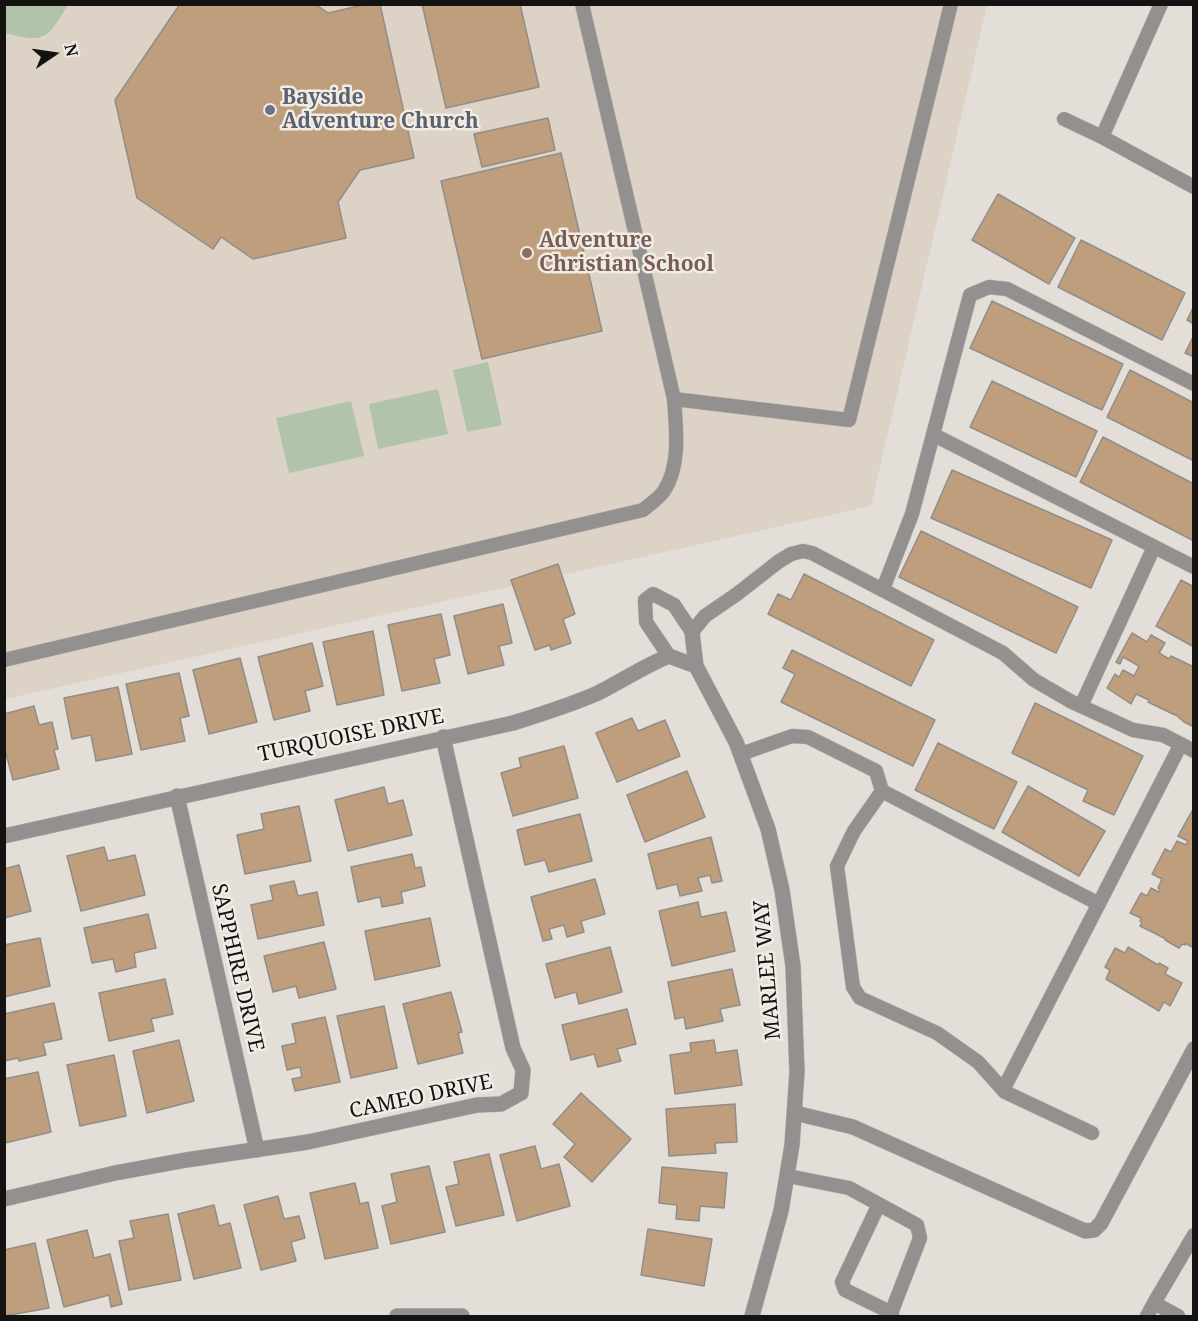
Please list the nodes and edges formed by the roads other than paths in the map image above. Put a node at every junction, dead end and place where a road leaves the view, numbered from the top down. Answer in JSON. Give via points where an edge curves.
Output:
{"nodes":[{"id":1,"x":582,"y":4,"type":"edge"},
{"id":2,"x":951,"y":4,"type":"edge"},
{"id":3,"x":1161,"y":4,"type":"edge"},
{"id":4,"x":1064,"y":119,"type":"dead end"},
{"id":5,"x":1102,"y":137,"type":"junction"},
{"id":6,"x":1194,"y":187,"type":"edge"},
{"id":7,"x":1194,"y":384,"type":"edge"},
{"id":8,"x":674,"y":399,"type":"junction"},
{"id":9,"x":934,"y":435,"type":"junction"},
{"id":10,"x":1154,"y":547,"type":"junction"},
{"id":11,"x":1194,"y":567,"type":"edge"},
{"id":12,"x":883,"y":589,"type":"junction"},
{"id":13,"x":692,"y":632,"type":"junction"},
{"id":14,"x":669,"y":656,"type":"junction"},
{"id":15,"x":4,"y":660,"type":"edge"},
{"id":16,"x":696,"y":666,"type":"junction"},
{"id":17,"x":1081,"y":706,"type":"junction"},
{"id":18,"x":443,"y":737,"type":"junction"},
{"id":19,"x":1187,"y":748,"type":"edge"},
{"id":20,"x":741,"y":754,"type":"junction"},
{"id":21,"x":882,"y":791,"type":"junction"},
{"id":22,"x":177,"y":796,"type":"junction"},
{"id":23,"x":4,"y":836,"type":"edge"},
{"id":24,"x":1099,"y":904,"type":"junction"},
{"id":25,"x":1194,"y":1048,"type":"edge"},
{"id":26,"x":1189,"y":1068,"type":"edge"},
{"id":27,"x":1003,"y":1090,"type":"junction"},
{"id":28,"x":795,"y":1113,"type":"junction"},
{"id":29,"x":1092,"y":1133,"type":"dead end"},
{"id":30,"x":256,"y":1150,"type":"junction"},
{"id":31,"x":788,"y":1176,"type":"junction"},
{"id":32,"x":4,"y":1199,"type":"edge"},
{"id":33,"x":879,"y":1204,"type":"junction"},
{"id":34,"x":1194,"y":1235,"type":"edge"},
{"id":35,"x":1154,"y":1303,"type":"junction"},
{"id":36,"x":891,"y":1315,"type":"edge"},
{"id":37,"x":397,"y":1317,"type":"edge"},
{"id":38,"x":462,"y":1317,"type":"edge"},
{"id":39,"x":752,"y":1317,"type":"edge"},
{"id":40,"x":1147,"y":1317,"type":"edge"},
{"id":41,"x":1178,"y":1317,"type":"edge"}],
"edges":[{"from":1,"to":8,"type":"lane"},
{"from":2,"to":8,"type":"lane","via":[[849,420]]},
{"from":3,"to":5,"type":"lane"},
{"from":4,"to":5,"type":"lane"},
{"from":5,"to":6,"type":"lane"},
{"from":7,"to":9,"type":"lane","via":[[1007,289],[989,287],[970,295]]},
{"from":8,"to":15,"type":"lane","via":[[677,440],[673,470],[664,492],[643,510]]},
{"from":9,"to":10,"type":"lane"},
{"from":9,"to":12,"type":"lane","via":[[912,514]]},
{"from":10,"to":11,"type":"lane"},
{"from":10,"to":17,"type":"lane"},
{"from":12,"to":13,"type":"lane","via":[[822,557],[802,551],[778,562],[705,616]]},
{"from":12,"to":17,"type":"lane","via":[[1003,654],[1034,680]]},
{"from":13,"to":14,"type":"lane","via":[[674,605],[653,594],[645,600],[646,622]]},
{"from":13,"to":16,"type":"street","name":"MARLEE WAY"},
{"from":14,"to":16,"type":"street"},
{"from":14,"to":18,"type":"street","name":"TURQUOISE DRIVE","via":[[571,704],[513,723]]},
{"from":16,"to":20,"type":"street","name":"MARLEE WAY"},
{"from":17,"to":19,"type":"lane","via":[[1133,730],[1163,735]]},
{"from":18,"to":22,"type":"street","name":"TURQUOISE DRIVE"},
{"from":18,"to":30,"type":"street","name":"CAMEO DRIVE","via":[[513,1048],[522,1070],[521,1093],[501,1104]]},
{"from":19,"to":24,"type":"lane"},
{"from":20,"to":21,"type":"lane","via":[[792,736],[808,737],[876,771]]},
{"from":20,"to":28,"type":"street","name":"MARLEE WAY","via":[[768,829],[789,928],[796,1006]]},
{"from":21,"to":24,"type":"lane"},
{"from":21,"to":27,"type":"lane","via":[[854,831],[837,866],[853,987],[860,998],[937,1033],[978,1062]]},
{"from":22,"to":23,"type":"street","name":"TURQUOISE DRIVE"},
{"from":22,"to":30,"type":"street","name":"SAPPHIRE DRIVE"},
{"from":24,"to":27,"type":"lane"},
{"from":25,"to":26,"type":"street"},
{"from":26,"to":28,"type":"street","via":[[1094,1230],[1085,1231],[852,1127]]},
{"from":27,"to":29,"type":"lane"},
{"from":28,"to":31,"type":"street","name":"MARLEE WAY"},
{"from":30,"to":32,"type":"street","name":"CAMEO DRIVE","via":[[115,1173]]},
{"from":31,"to":33,"type":"lane","via":[[849,1188]]},
{"from":31,"to":39,"type":"street","name":"MARLEE WAY"},
{"from":33,"to":36,"type":"lane","via":[[918,1225],[920,1238]]},
{"from":33,"to":36,"type":"lane","via":[[842,1282],[845,1290]]},
{"from":34,"to":35,"type":"lane"},
{"from":35,"to":40,"type":"lane"},
{"from":35,"to":41,"type":"lane"},
{"from":37,"to":38,"type":"street"}]}
